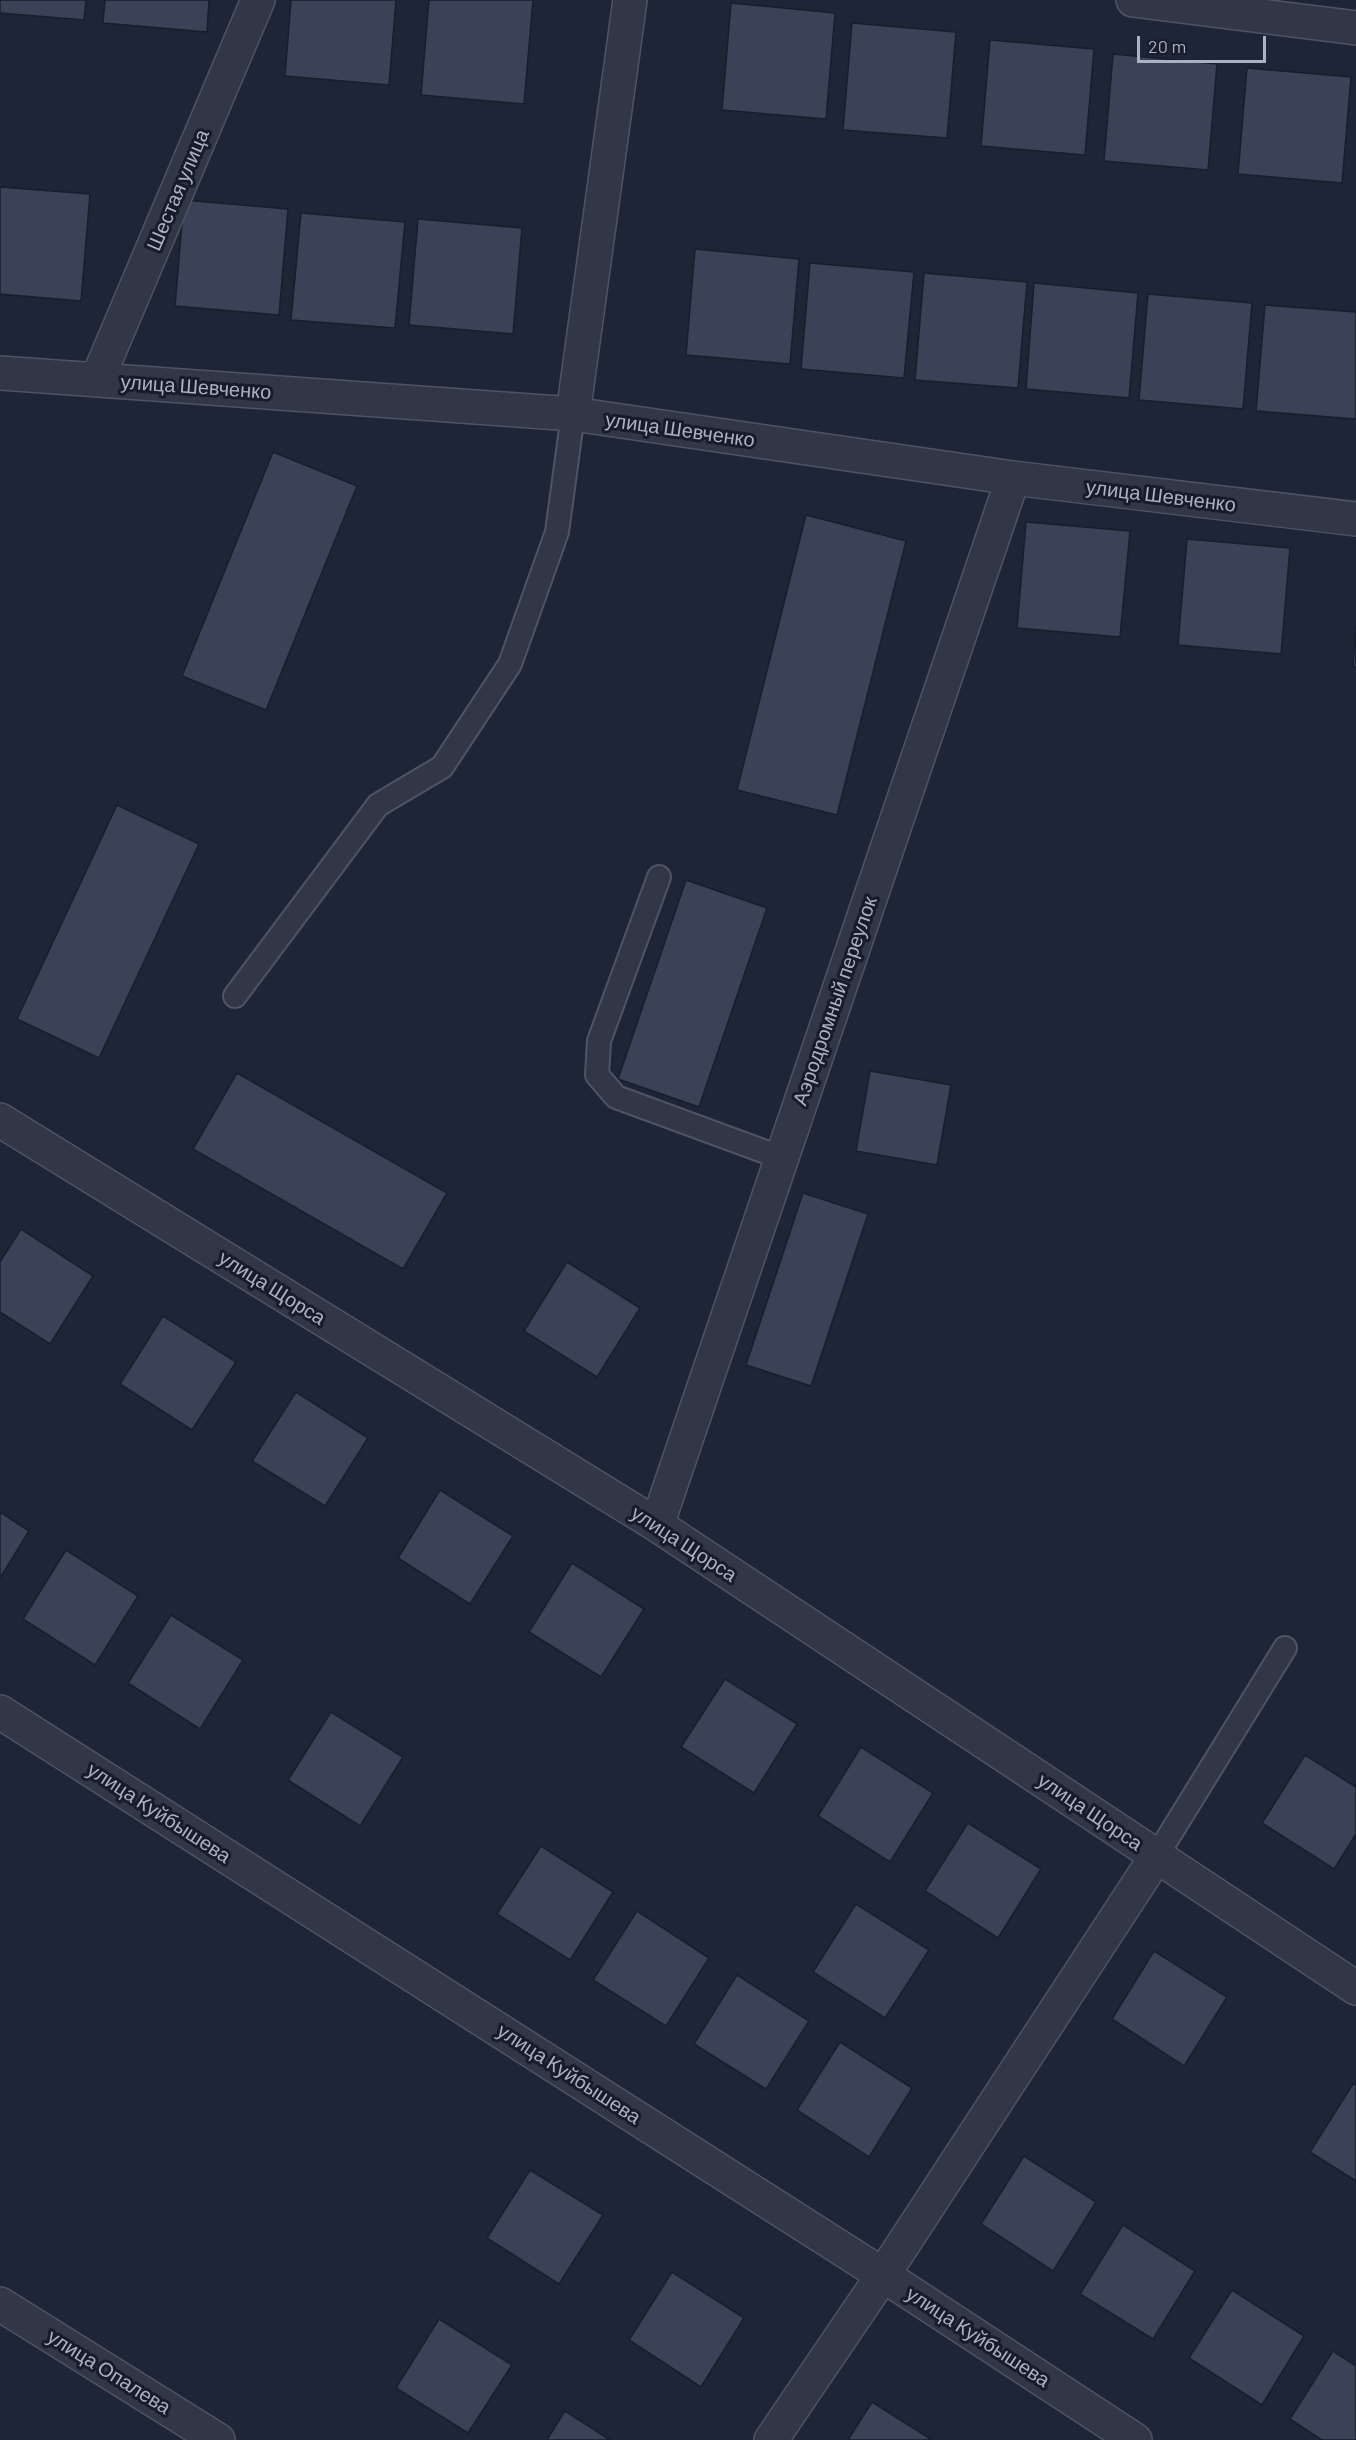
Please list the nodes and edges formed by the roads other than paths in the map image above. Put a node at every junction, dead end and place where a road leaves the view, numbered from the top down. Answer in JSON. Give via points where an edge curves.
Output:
{"nodes":[{"id":1,"x":258,"y":0,"type":"edge"},
{"id":2,"x":630,"y":0,"type":"edge"},
{"id":3,"x":1133,"y":0,"type":"edge"},
{"id":4,"x":1356,"y":28,"type":"edge"},
{"id":5,"x":0,"y":373,"type":"edge"},
{"id":6,"x":97,"y":380,"type":"junction"},
{"id":7,"x":573,"y":414,"type":"junction"},
{"id":8,"x":1013,"y":478,"type":"junction"},
{"id":9,"x":1356,"y":519,"type":"edge"},
{"id":10,"x":659,"y":877,"type":"dead end"},
{"id":11,"x":235,"y":996,"type":"dead end"},
{"id":12,"x":0,"y":1120,"type":"edge"},
{"id":13,"x":782,"y":1158,"type":"junction"},
{"id":14,"x":657,"y":1525,"type":"junction"},
{"id":15,"x":1285,"y":1648,"type":"dead end"},
{"id":16,"x":0,"y":1712,"type":"edge"},
{"id":17,"x":1156,"y":1857,"type":"junction"},
{"id":18,"x":1356,"y":1988,"type":"edge"},
{"id":19,"x":883,"y":2275,"type":"junction"},
{"id":20,"x":0,"y":2304,"type":"edge"},
{"id":21,"x":218,"y":2440,"type":"edge"},
{"id":22,"x":771,"y":2440,"type":"edge"},
{"id":23,"x":1135,"y":2440,"type":"edge"}],
"edges":[{"from":1,"to":6,"type":"street","name":"Шестая улица"},
{"from":2,"to":7,"type":"street"},
{"from":3,"to":4,"type":"street"},
{"from":5,"to":6,"type":"street","name":"улица Шевченко"},
{"from":6,"to":7,"type":"street","name":"улица Шевченко"},
{"from":7,"to":8,"type":"street","name":"улица Шевченко"},
{"from":7,"to":11,"type":"lane","via":[[557,532],[510,664],[442,767],[378,805]]},
{"from":8,"to":9,"type":"street","name":"улица Шевченко"},
{"from":8,"to":13,"type":"street","name":"Аэродромный переулок"},
{"from":10,"to":13,"type":"lane","via":[[599,1041],[597,1075],[616,1097]]},
{"from":12,"to":14,"type":"street","name":"улица Щорса"},
{"from":13,"to":14,"type":"street","name":"Аэродромный переулок"},
{"from":14,"to":17,"type":"street","name":"улица Щорса"},
{"from":15,"to":17,"type":"lane"},
{"from":16,"to":19,"type":"street","name":"улица Куйбышева"},
{"from":17,"to":18,"type":"street","name":"улица Щорса"},
{"from":17,"to":19,"type":"street"},
{"from":19,"to":22,"type":"street"},
{"from":19,"to":23,"type":"street","name":"улица Куйбышева"},
{"from":20,"to":21,"type":"street","name":"улица Опалева"}]}
